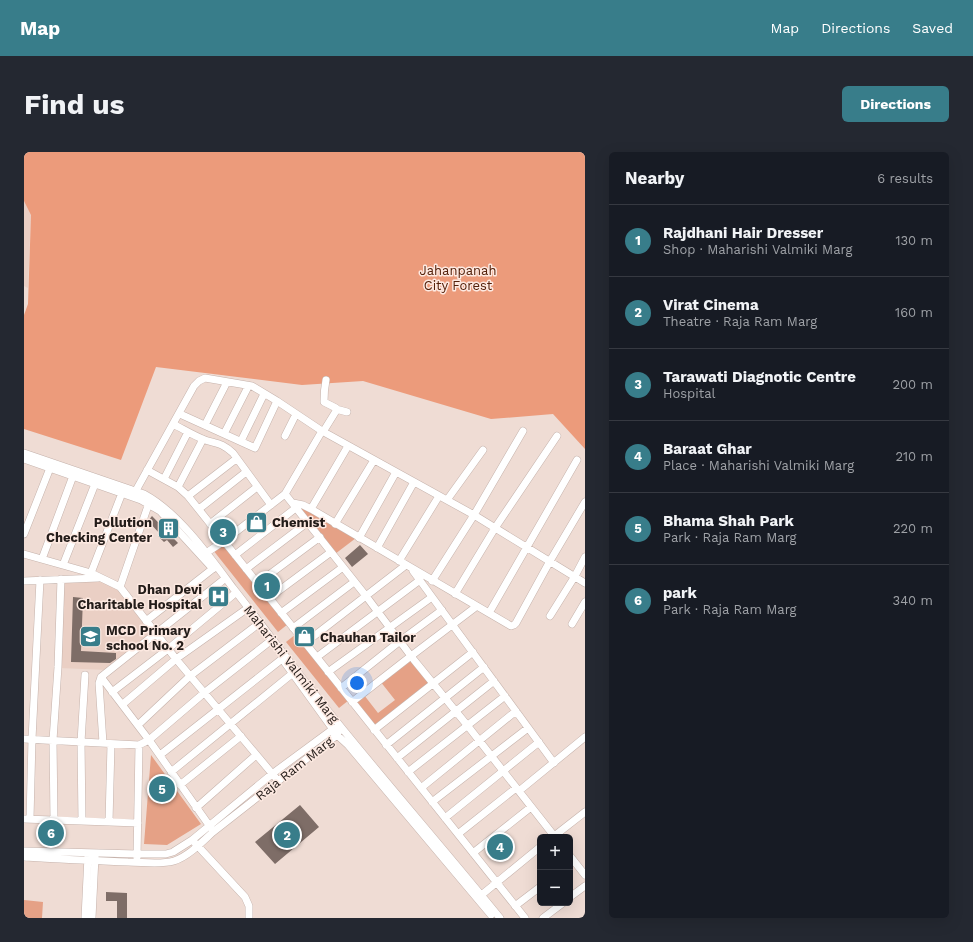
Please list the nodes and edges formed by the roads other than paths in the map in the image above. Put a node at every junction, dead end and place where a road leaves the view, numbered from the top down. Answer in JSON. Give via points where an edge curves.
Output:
{"nodes":[{"id":1,"x":326,"y":380,"type":"dead end"},
{"id":2,"x":227,"y":382,"type":"junction"},
{"id":3,"x":248,"y":386,"type":"junction"},
{"id":4,"x":264,"y":394,"type":"junction"},
{"id":5,"x":277,"y":401,"type":"junction"},
{"id":6,"x":336,"y":410,"type":"junction"},
{"id":7,"x":347,"y":412,"type":"dead end"},
{"id":8,"x":180,"y":414,"type":"junction"},
{"id":9,"x":296,"y":414,"type":"junction"},
{"id":10,"x":173,"y":424,"type":"junction"},
{"id":11,"x":204,"y":426,"type":"junction"},
{"id":12,"x":523,"y":431,"type":"dead end"},
{"id":13,"x":188,"y":432,"type":"junction"},
{"id":14,"x":322,"y":432,"type":"junction"},
{"id":15,"x":224,"y":434,"type":"junction"},
{"id":16,"x":285,"y":436,"type":"dead end"},
{"id":17,"x":557,"y":436,"type":"dead end"},
{"id":18,"x":203,"y":439,"type":"junction"},
{"id":19,"x":241,"y":441,"type":"junction"},
{"id":20,"x":348,"y":446,"type":"junction"},
{"id":21,"x":482,"y":450,"type":"dead end"},
{"id":22,"x":24,"y":453,"type":"edge"},
{"id":23,"x":24,"y":459,"type":"edge"},
{"id":24,"x":236,"y":459,"type":"junction"},
{"id":25,"x":374,"y":460,"type":"junction"},
{"id":26,"x":577,"y":460,"type":"dead end"},
{"id":27,"x":50,"y":468,"type":"junction"},
{"id":28,"x":147,"y":470,"type":"junction"},
{"id":29,"x":246,"y":472,"type":"junction"},
{"id":30,"x":396,"y":472,"type":"junction"},
{"id":31,"x":73,"y":476,"type":"junction"},
{"id":32,"x":164,"y":479,"type":"junction"},
{"id":33,"x":414,"y":482,"type":"junction"},
{"id":34,"x":95,"y":484,"type":"junction"},
{"id":35,"x":178,"y":487,"type":"junction"},
{"id":36,"x":257,"y":487,"type":"junction"},
{"id":37,"x":122,"y":493,"type":"junction"},
{"id":38,"x":134,"y":494,"type":"junction"},
{"id":39,"x":285,"y":494,"type":"junction"},
{"id":40,"x":188,"y":496,"type":"junction"},
{"id":41,"x":439,"y":496,"type":"junction"},
{"id":42,"x":447,"y":500,"type":"junction"},
{"id":43,"x":150,"y":501,"type":"junction"},
{"id":44,"x":585,"y":502,"type":"edge"},
{"id":45,"x":271,"y":504,"type":"junction"},
{"id":46,"x":295,"y":505,"type":"junction"},
{"id":47,"x":199,"y":509,"type":"junction"},
{"id":48,"x":311,"y":509,"type":"junction"},
{"id":49,"x":474,"y":515,"type":"junction"},
{"id":50,"x":308,"y":522,"type":"junction"},
{"id":51,"x":210,"y":524,"type":"junction"},
{"id":52,"x":335,"y":524,"type":"junction"},
{"id":53,"x":496,"y":528,"type":"junction"},
{"id":54,"x":24,"y":534,"type":"edge"},
{"id":55,"x":320,"y":537,"type":"junction"},
{"id":56,"x":359,"y":538,"type":"junction"},
{"id":57,"x":224,"y":541,"type":"junction"},
{"id":58,"x":526,"y":547,"type":"junction"},
{"id":59,"x":377,"y":548,"type":"junction"},
{"id":60,"x":331,"y":552,"type":"junction"},
{"id":61,"x":24,"y":554,"type":"edge"},
{"id":62,"x":204,"y":554,"type":"junction"},
{"id":63,"x":235,"y":555,"type":"junction"},
{"id":64,"x":585,"y":557,"type":"edge"},
{"id":65,"x":42,"y":559,"type":"junction"},
{"id":66,"x":399,"y":561,"type":"junction"},
{"id":67,"x":550,"y":561,"type":"junction"},
{"id":68,"x":63,"y":565,"type":"junction"},
{"id":69,"x":343,"y":567,"type":"junction"},
{"id":70,"x":408,"y":567,"type":"junction"},
{"id":71,"x":215,"y":568,"type":"junction"},
{"id":72,"x":246,"y":569,"type":"junction"},
{"id":73,"x":91,"y":574,"type":"junction"},
{"id":74,"x":575,"y":576,"type":"junction"},
{"id":75,"x":100,"y":578,"type":"junction"},
{"id":76,"x":61,"y":579,"type":"junction"},
{"id":77,"x":40,"y":580,"type":"junction"},
{"id":78,"x":420,"y":580,"type":"junction"},
{"id":79,"x":24,"y":581,"type":"edge"},
{"id":80,"x":222,"y":581,"type":"junction"},
{"id":81,"x":432,"y":581,"type":"junction"},
{"id":82,"x":354,"y":582,"type":"junction"},
{"id":83,"x":585,"y":583,"type":"edge"},
{"id":84,"x":258,"y":584,"type":"junction"},
{"id":85,"x":120,"y":587,"type":"junction"},
{"id":86,"x":455,"y":594,"type":"junction"},
{"id":87,"x":233,"y":595,"type":"junction"},
{"id":88,"x":366,"y":596,"type":"junction"},
{"id":89,"x":432,"y":596,"type":"junction"},
{"id":90,"x":270,"y":598,"type":"junction"},
{"id":91,"x":585,"y":602,"type":"edge"},
{"id":92,"x":477,"y":606,"type":"junction"},
{"id":93,"x":245,"y":610,"type":"junction"},
{"id":94,"x":442,"y":610,"type":"junction"},
{"id":95,"x":378,"y":611,"type":"junction"},
{"id":96,"x":281,"y":613,"type":"junction"},
{"id":97,"x":489,"y":613,"type":"junction"},
{"id":98,"x":550,"y":616,"type":"dead end"},
{"id":99,"x":146,"y":622,"type":"junction"},
{"id":100,"x":452,"y":624,"type":"junction"},
{"id":101,"x":572,"y":624,"type":"dead end"},
{"id":102,"x":257,"y":625,"type":"junction"},
{"id":103,"x":390,"y":627,"type":"junction"},
{"id":104,"x":293,"y":628,"type":"junction"},
{"id":105,"x":156,"y":633,"type":"junction"},
{"id":106,"x":400,"y":641,"type":"junction"},
{"id":107,"x":269,"y":642,"type":"junction"},
{"id":108,"x":305,"y":643,"type":"junction"},
{"id":109,"x":168,"y":649,"type":"junction"},
{"id":110,"x":473,"y":652,"type":"junction"},
{"id":111,"x":410,"y":656,"type":"junction"},
{"id":112,"x":317,"y":657,"type":"junction"},
{"id":113,"x":176,"y":659,"type":"junction"},
{"id":114,"x":282,"y":659,"type":"junction"},
{"id":115,"x":484,"y":667,"type":"junction"},
{"id":116,"x":328,"y":672,"type":"junction"},
{"id":117,"x":293,"y":674,"type":"junction"},
{"id":118,"x":85,"y":675,"type":"dead end"},
{"id":119,"x":190,"y":676,"type":"junction"},
{"id":120,"x":101,"y":677,"type":"junction"},
{"id":121,"x":494,"y":681,"type":"junction"},
{"id":122,"x":433,"y":683,"type":"junction"},
{"id":123,"x":341,"y":688,"type":"junction"},
{"id":124,"x":112,"y":692,"type":"junction"},
{"id":125,"x":204,"y":693,"type":"junction"},
{"id":126,"x":505,"y":696,"type":"junction"},
{"id":127,"x":445,"y":698,"type":"junction"},
{"id":128,"x":352,"y":702,"type":"junction"},
{"id":129,"x":123,"y":704,"type":"junction"},
{"id":130,"x":217,"y":709,"type":"junction"},
{"id":131,"x":456,"y":711,"type":"junction"},
{"id":132,"x":516,"y":712,"type":"junction"},
{"id":133,"x":230,"y":724,"type":"junction"},
{"id":134,"x":138,"y":725,"type":"junction"},
{"id":135,"x":467,"y":725,"type":"junction"},
{"id":136,"x":340,"y":727,"type":"junction"},
{"id":137,"x":528,"y":728,"type":"junction"},
{"id":138,"x":374,"y":730,"type":"junction"},
{"id":139,"x":335,"y":732,"type":"junction"},
{"id":140,"x":241,"y":736,"type":"junction"},
{"id":141,"x":585,"y":737,"type":"edge"},
{"id":142,"x":24,"y":738,"type":"edge"},
{"id":143,"x":32,"y":739,"type":"junction"},
{"id":144,"x":52,"y":740,"type":"junction"},
{"id":145,"x":149,"y":740,"type":"junction"},
{"id":146,"x":480,"y":741,"type":"junction"},
{"id":147,"x":81,"y":742,"type":"junction"},
{"id":148,"x":539,"y":742,"type":"junction"},
{"id":149,"x":107,"y":744,"type":"junction"},
{"id":150,"x":138,"y":745,"type":"junction"},
{"id":151,"x":386,"y":745,"type":"junction"},
{"id":152,"x":256,"y":755,"type":"junction"},
{"id":153,"x":160,"y":756,"type":"junction"},
{"id":154,"x":492,"y":757,"type":"junction"},
{"id":155,"x":397,"y":758,"type":"junction"},
{"id":156,"x":554,"y":762,"type":"junction"},
{"id":157,"x":503,"y":771,"type":"junction"},
{"id":158,"x":170,"y":772,"type":"junction"},
{"id":159,"x":408,"y":772,"type":"junction"},
{"id":160,"x":272,"y":774,"type":"junction"},
{"id":161,"x":278,"y":780,"type":"junction"},
{"id":162,"x":180,"y":785,"type":"junction"},
{"id":163,"x":421,"y":788,"type":"junction"},
{"id":164,"x":518,"y":790,"type":"junction"},
{"id":165,"x":432,"y":802,"type":"junction"},
{"id":166,"x":531,"y":807,"type":"junction"},
{"id":167,"x":196,"y":808,"type":"junction"},
{"id":168,"x":585,"y":812,"type":"edge"},
{"id":169,"x":445,"y":818,"type":"junction"},
{"id":170,"x":27,"y":819,"type":"edge"},
{"id":171,"x":54,"y":820,"type":"junction"},
{"id":172,"x":82,"y":821,"type":"junction"},
{"id":173,"x":109,"y":822,"type":"junction"},
{"id":174,"x":138,"y":823,"type":"junction"},
{"id":175,"x":211,"y":829,"type":"junction"},
{"id":176,"x":458,"y":834,"type":"junction"},
{"id":177,"x":552,"y":834,"type":"edge"},
{"id":178,"x":558,"y":834,"type":"edge"},
{"id":179,"x":192,"y":840,"type":"junction"},
{"id":180,"x":197,"y":846,"type":"junction"},
{"id":181,"x":537,"y":849,"type":"edge"},
{"id":182,"x":24,"y":851,"type":"edge"},
{"id":183,"x":473,"y":853,"type":"junction"},
{"id":184,"x":137,"y":854,"type":"junction"},
{"id":185,"x":24,"y":857,"type":"edge"},
{"id":186,"x":91,"y":857,"type":"junction"},
{"id":187,"x":136,"y":862,"type":"junction"},
{"id":188,"x":573,"y":862,"type":"edge"},
{"id":189,"x":585,"y":875,"type":"edge"},
{"id":190,"x":496,"y":882,"type":"junction"},
{"id":191,"x":585,"y":886,"type":"edge"},
{"id":192,"x":537,"y":888,"type":"edge"},
{"id":193,"x":573,"y":896,"type":"edge"},
{"id":194,"x":479,"y":897,"type":"junction"},
{"id":195,"x":515,"y":906,"type":"junction"},
{"id":196,"x":559,"y":906,"type":"edge"},
{"id":197,"x":85,"y":918,"type":"edge"},
{"id":198,"x":92,"y":918,"type":"edge"},
{"id":199,"x":249,"y":918,"type":"edge"},
{"id":200,"x":494,"y":918,"type":"edge"},
{"id":201,"x":500,"y":918,"type":"edge"},
{"id":202,"x":525,"y":918,"type":"edge"},
{"id":203,"x":543,"y":918,"type":"edge"}],
"edges":[{"from":1,"to":6,"type":"street","via":[[324,402]]},
{"from":2,"to":3,"type":"street"},
{"from":2,"to":8,"type":"street","via":[[205,378],[199,381]]},
{"from":2,"to":11,"type":"street"},
{"from":3,"to":4,"type":"street"},
{"from":3,"to":15,"type":"street"},
{"from":4,"to":5,"type":"street"},
{"from":4,"to":19,"type":"street"},
{"from":5,"to":9,"type":"street"},
{"from":5,"to":19,"type":"street","via":[[255,448]]},
{"from":6,"to":7,"type":"street"},
{"from":6,"to":14,"type":"street"},
{"from":8,"to":10,"type":"street"},
{"from":8,"to":11,"type":"street"},
{"from":9,"to":14,"type":"street"},
{"from":9,"to":16,"type":"street"},
{"from":10,"to":13,"type":"street"},
{"from":10,"to":28,"type":"street"},
{"from":11,"to":15,"type":"street"},
{"from":12,"to":49,"type":"street"},
{"from":13,"to":18,"type":"street"},
{"from":13,"to":32,"type":"street"},
{"from":14,"to":20,"type":"street"},
{"from":14,"to":39,"type":"street"},
{"from":15,"to":19,"type":"street"},
{"from":17,"to":53,"type":"street"},
{"from":18,"to":24,"type":"street","via":[[226,447]]},
{"from":18,"to":35,"type":"street"},
{"from":20,"to":25,"type":"street"},
{"from":20,"to":48,"type":"street"},
{"from":21,"to":42,"type":"street"},
{"from":22,"to":38,"type":"street","name":"Maharishi Valmiki Marg"},
{"from":23,"to":27,"type":"street","name":"Maharishi Valmiki Marg"},
{"from":24,"to":29,"type":"street"},
{"from":24,"to":40,"type":"street"},
{"from":25,"to":30,"type":"street"},
{"from":25,"to":52,"type":"street"},
{"from":26,"to":58,"type":"street"},
{"from":27,"to":31,"type":"street","name":"Maharishi Valmiki Marg"},
{"from":27,"to":54,"type":"street"},
{"from":28,"to":32,"type":"street"},
{"from":28,"to":38,"type":"street"},
{"from":29,"to":36,"type":"street"},
{"from":29,"to":47,"type":"street"},
{"from":30,"to":33,"type":"street"},
{"from":30,"to":56,"type":"street"},
{"from":31,"to":34,"type":"street","name":"Maharishi Valmiki Marg"},
{"from":31,"to":65,"type":"street"},
{"from":32,"to":35,"type":"street"},
{"from":33,"to":41,"type":"street"},
{"from":33,"to":59,"type":"street"},
{"from":34,"to":37,"type":"street","name":"Maharishi Valmiki Marg"},
{"from":34,"to":68,"type":"street"},
{"from":35,"to":40,"type":"street"},
{"from":36,"to":45,"type":"street"},
{"from":36,"to":51,"type":"street"},
{"from":37,"to":38,"type":"street","name":"Maharishi Valmiki Marg"},
{"from":37,"to":73,"type":"street"},
{"from":38,"to":43,"type":"street","name":"Maharishi Valmiki Marg"},
{"from":39,"to":45,"type":"street"},
{"from":39,"to":46,"type":"street"},
{"from":40,"to":47,"type":"street"},
{"from":41,"to":42,"type":"street"},
{"from":41,"to":66,"type":"street"},
{"from":42,"to":49,"type":"street"},
{"from":43,"to":62,"type":"street","name":"Maharishi Valmiki Marg"},
{"from":43,"to":85,"type":"street"},
{"from":44,"to":67,"type":"street"},
{"from":45,"to":57,"type":"street"},
{"from":46,"to":48,"type":"street"},
{"from":46,"to":50,"type":"street"},
{"from":46,"to":63,"type":"street"},
{"from":47,"to":51,"type":"street"},
{"from":48,"to":52,"type":"street"},
{"from":49,"to":53,"type":"street"},
{"from":49,"to":81,"type":"street"},
{"from":50,"to":55,"type":"street"},
{"from":50,"to":72,"type":"street"},
{"from":51,"to":57,"type":"street"},
{"from":52,"to":56,"type":"street"},
{"from":53,"to":58,"type":"street"},
{"from":53,"to":86,"type":"street"},
{"from":55,"to":60,"type":"street"},
{"from":55,"to":84,"type":"street"},
{"from":56,"to":59,"type":"street"},
{"from":57,"to":62,"type":"street"},
{"from":57,"to":63,"type":"street"},
{"from":58,"to":67,"type":"street"},
{"from":58,"to":97,"type":"street"},
{"from":59,"to":66,"type":"street"},
{"from":60,"to":69,"type":"street"},
{"from":60,"to":90,"type":"street"},
{"from":61,"to":65,"type":"street"},
{"from":62,"to":71,"type":"street","name":"Maharishi Valmiki Marg"},
{"from":63,"to":72,"type":"street"},
{"from":64,"to":74,"type":"street"},
{"from":65,"to":68,"type":"street"},
{"from":66,"to":70,"type":"street"},
{"from":67,"to":74,"type":"street"},
{"from":67,"to":97,"type":"street","via":[[514,625],[508,625]]},
{"from":68,"to":73,"type":"street"},
{"from":69,"to":82,"type":"street"},
{"from":69,"to":96,"type":"street"},
{"from":70,"to":78,"type":"street"},
{"from":70,"to":81,"type":"street"},
{"from":70,"to":88,"type":"street"},
{"from":71,"to":80,"type":"street","name":"Maharishi Valmiki Marg"},
{"from":71,"to":99,"type":"street"},
{"from":71,"to":136,"type":"street","name":"Maharishi Valmiki Marg"},
{"from":72,"to":84,"type":"street"},
{"from":73,"to":75,"type":"street"},
{"from":74,"to":83,"type":"street"},
{"from":74,"to":98,"type":"street"},
{"from":75,"to":76,"type":"street"},
{"from":75,"to":85,"type":"street"},
{"from":76,"to":77,"type":"street"},
{"from":76,"to":144,"type":"street"},
{"from":77,"to":79,"type":"street"},
{"from":77,"to":143,"type":"street"},
{"from":78,"to":89,"type":"street"},
{"from":78,"to":95,"type":"street"},
{"from":80,"to":87,"type":"street","name":"Maharishi Valmiki Marg"},
{"from":80,"to":105,"type":"street"},
{"from":81,"to":86,"type":"street"},
{"from":82,"to":88,"type":"street"},
{"from":82,"to":104,"type":"street"},
{"from":84,"to":90,"type":"street"},
{"from":85,"to":99,"type":"street"},
{"from":86,"to":92,"type":"street"},
{"from":87,"to":93,"type":"street","name":"Maharishi Valmiki Marg"},
{"from":87,"to":109,"type":"street"},
{"from":88,"to":95,"type":"street"},
{"from":88,"to":108,"type":"street"},
{"from":89,"to":94,"type":"street"},
{"from":89,"to":103,"type":"street"},
{"from":90,"to":96,"type":"street"},
{"from":91,"to":101,"type":"street"},
{"from":92,"to":97,"type":"street"},
{"from":92,"to":100,"type":"street"},
{"from":93,"to":102,"type":"street","name":"Maharishi Valmiki Marg"},
{"from":93,"to":113,"type":"street"},
{"from":94,"to":100,"type":"street"},
{"from":94,"to":106,"type":"street"},
{"from":95,"to":103,"type":"street"},
{"from":95,"to":112,"type":"street"},
{"from":96,"to":104,"type":"street"},
{"from":99,"to":105,"type":"street"},
{"from":100,"to":110,"type":"street"},
{"from":100,"to":111,"type":"street"},
{"from":102,"to":107,"type":"street","name":"Maharishi Valmiki Marg"},
{"from":102,"to":119,"type":"street"},
{"from":103,"to":106,"type":"street"},
{"from":103,"to":116,"type":"street"},
{"from":104,"to":108,"type":"street"},
{"from":105,"to":109,"type":"street"},
{"from":105,"to":120,"type":"street"},
{"from":106,"to":111,"type":"street"},
{"from":106,"to":123,"type":"street"},
{"from":107,"to":114,"type":"street","name":"Maharishi Valmiki Marg"},
{"from":107,"to":125,"type":"street"},
{"from":108,"to":112,"type":"street"},
{"from":109,"to":113,"type":"street"},
{"from":109,"to":124,"type":"street"},
{"from":110,"to":115,"type":"street"},
{"from":110,"to":122,"type":"street"},
{"from":111,"to":122,"type":"street"},
{"from":111,"to":128,"type":"street"},
{"from":112,"to":116,"type":"street"},
{"from":113,"to":119,"type":"street"},
{"from":113,"to":129,"type":"street"},
{"from":114,"to":117,"type":"street","name":"Maharishi Valmiki Marg"},
{"from":114,"to":130,"type":"street"},
{"from":115,"to":121,"type":"street"},
{"from":115,"to":127,"type":"street"},
{"from":116,"to":123,"type":"street"},
{"from":117,"to":133,"type":"street"},
{"from":117,"to":139,"type":"street","name":"Maharishi Valmiki Marg"},
{"from":118,"to":147,"type":"street"},
{"from":119,"to":125,"type":"street"},
{"from":119,"to":134,"type":"street"},
{"from":120,"to":124,"type":"street"},
{"from":120,"to":149,"type":"street","via":[[99,684]]},
{"from":121,"to":126,"type":"street"},
{"from":121,"to":131,"type":"street"},
{"from":122,"to":127,"type":"street"},
{"from":122,"to":138,"type":"street"},
{"from":123,"to":128,"type":"street"},
{"from":124,"to":129,"type":"street"},
{"from":125,"to":130,"type":"street"},
{"from":125,"to":145,"type":"street"},
{"from":126,"to":132,"type":"street"},
{"from":126,"to":135,"type":"street"},
{"from":127,"to":131,"type":"street"},
{"from":127,"to":151,"type":"street"},
{"from":128,"to":138,"type":"street"},
{"from":129,"to":134,"type":"street"},
{"from":130,"to":133,"type":"street"},
{"from":130,"to":153,"type":"street"},
{"from":131,"to":135,"type":"street"},
{"from":131,"to":155,"type":"street"},
{"from":132,"to":137,"type":"street"},
{"from":132,"to":146,"type":"street"},
{"from":133,"to":140,"type":"street"},
{"from":133,"to":158,"type":"street"},
{"from":134,"to":145,"type":"street"},
{"from":135,"to":146,"type":"street"},
{"from":135,"to":159,"type":"street"},
{"from":136,"to":139,"type":"street","name":"Raja Ram Marg"},
{"from":136,"to":194,"type":"street","name":"Maharishi Valmiki Marg"},
{"from":137,"to":148,"type":"street"},
{"from":137,"to":154,"type":"street"},
{"from":138,"to":151,"type":"street"},
{"from":139,"to":160,"type":"street","name":"Raja Ram Marg"},
{"from":139,"to":161,"type":"street","name":"Raja Ram Marg"},
{"from":139,"to":194,"type":"street","name":"Maharishi Valmiki Marg"},
{"from":140,"to":152,"type":"street"},
{"from":140,"to":162,"type":"street"},
{"from":141,"to":156,"type":"street"},
{"from":142,"to":143,"type":"street"},
{"from":143,"to":144,"type":"street"},
{"from":143,"to":170,"type":"street"},
{"from":144,"to":147,"type":"street"},
{"from":144,"to":171,"type":"street"},
{"from":145,"to":150,"type":"street"},
{"from":145,"to":153,"type":"street"},
{"from":146,"to":154,"type":"street"},
{"from":146,"to":163,"type":"street"},
{"from":147,"to":149,"type":"street"},
{"from":147,"to":172,"type":"street"},
{"from":148,"to":156,"type":"street"},
{"from":148,"to":157,"type":"street"},
{"from":149,"to":150,"type":"street"},
{"from":149,"to":173,"type":"street"},
{"from":150,"to":174,"type":"street"},
{"from":151,"to":155,"type":"street"},
{"from":152,"to":160,"type":"street"},
{"from":152,"to":167,"type":"street"},
{"from":153,"to":158,"type":"street"},
{"from":154,"to":157,"type":"street"},
{"from":154,"to":165,"type":"street"},
{"from":155,"to":159,"type":"street"},
{"from":156,"to":164,"type":"street"},
{"from":157,"to":164,"type":"street"},
{"from":157,"to":169,"type":"street"},
{"from":158,"to":162,"type":"street"},
{"from":159,"to":163,"type":"street"},
{"from":160,"to":161,"type":"street"},
{"from":160,"to":175,"type":"street","name":"Raja Ram Marg"},
{"from":161,"to":175,"type":"street","name":"Raja Ram Marg"},
{"from":162,"to":167,"type":"street"},
{"from":163,"to":165,"type":"street"},
{"from":164,"to":166,"type":"street"},
{"from":164,"to":176,"type":"street"},
{"from":165,"to":169,"type":"street"},
{"from":166,"to":177,"type":"street"},
{"from":166,"to":183,"type":"street"},
{"from":167,"to":175,"type":"street"},
{"from":168,"to":178,"type":"street"},
{"from":169,"to":176,"type":"street"},
{"from":170,"to":171,"type":"street"},
{"from":171,"to":172,"type":"street"},
{"from":172,"to":173,"type":"street"},
{"from":173,"to":174,"type":"street"},
{"from":174,"to":184,"type":"street"},
{"from":175,"to":179,"type":"street","name":"Raja Ram Marg"},
{"from":175,"to":180,"type":"street","name":"Raja Ram Marg"},
{"from":176,"to":183,"type":"street"},
{"from":179,"to":180,"type":"street"},
{"from":179,"to":184,"type":"street","name":"Raja Ram Marg","via":[[166,854]]},
{"from":180,"to":187,"type":"street","name":"Raja Ram Marg","via":[[175,860]]},
{"from":180,"to":199,"type":"street","via":[[244,896],[249,906]]},
{"from":181,"to":190,"type":"street"},
{"from":182,"to":186,"type":"street","name":"Raja Ram Marg"},
{"from":183,"to":190,"type":"street"},
{"from":184,"to":186,"type":"street","name":"Raja Ram Marg"},
{"from":184,"to":187,"type":"street"},
{"from":185,"to":186,"type":"street","name":"Raja Ram Marg"},
{"from":186,"to":187,"type":"street","name":"Raja Ram Marg"},
{"from":186,"to":197,"type":"street"},
{"from":186,"to":198,"type":"street"},
{"from":188,"to":189,"type":"street"},
{"from":190,"to":194,"type":"street"},
{"from":190,"to":195,"type":"street"},
{"from":191,"to":193,"type":"street"},
{"from":192,"to":195,"type":"street"},
{"from":194,"to":200,"type":"street","name":"Maharishi Valmiki Marg"},
{"from":194,"to":201,"type":"street","name":"Maharishi Valmiki Marg"},
{"from":195,"to":202,"type":"street"},
{"from":196,"to":203,"type":"street"}]}
